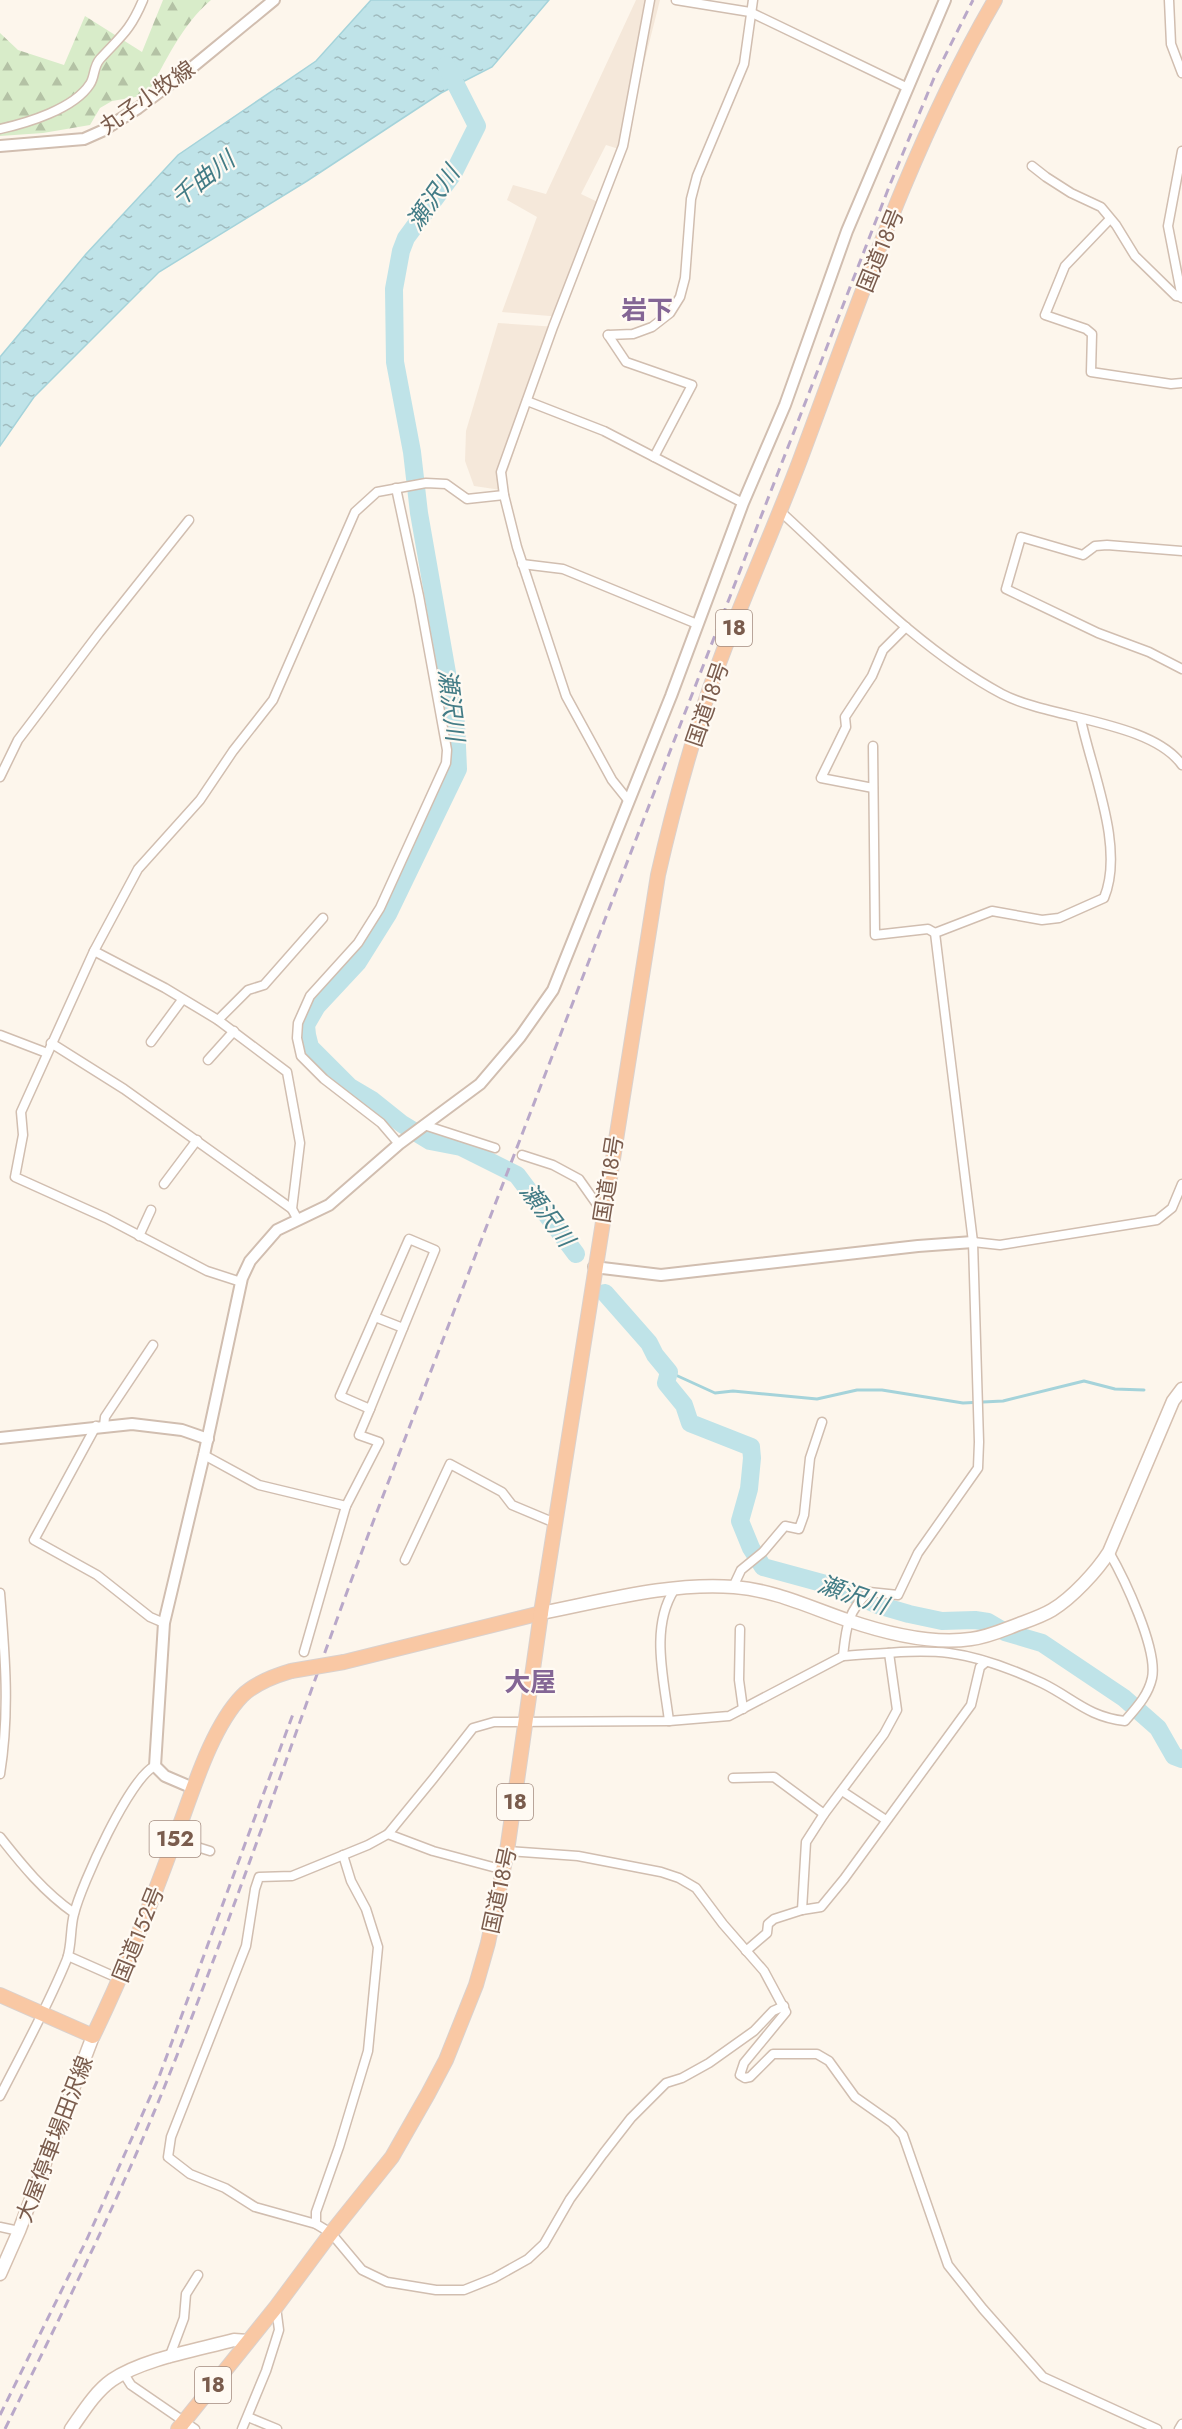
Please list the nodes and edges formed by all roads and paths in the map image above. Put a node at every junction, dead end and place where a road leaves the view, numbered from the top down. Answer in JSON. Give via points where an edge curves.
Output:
{"nodes":[{"id":1,"x":143,"y":0,"type":"edge"},
{"id":2,"x":274,"y":0,"type":"edge"},
{"id":3,"x":650,"y":0,"type":"edge"},
{"id":4,"x":676,"y":0,"type":"edge"},
{"id":5,"x":753,"y":0,"type":"edge"},
{"id":6,"x":944,"y":0,"type":"edge"},
{"id":7,"x":995,"y":0,"type":"edge"},
{"id":8,"x":1169,"y":0,"type":"edge"},
{"id":9,"x":750,"y":12,"type":"junction"},
{"id":10,"x":1182,"y":73,"type":"edge"},
{"id":11,"x":906,"y":87,"type":"junction"},
{"id":12,"x":0,"y":129,"type":"edge"},
{"id":13,"x":0,"y":146,"type":"edge"},
{"id":14,"x":1182,"y":151,"type":"edge"},
{"id":15,"x":1032,"y":166,"type":"dead end"},
{"id":16,"x":1110,"y":219,"type":"junction"},
{"id":17,"x":1182,"y":298,"type":"edge"},
{"id":18,"x":1182,"y":383,"type":"edge"},
{"id":19,"x":527,"y":401,"type":"junction"},
{"id":20,"x":654,"y":457,"type":"junction"},
{"id":21,"x":400,"y":488,"type":"junction"},
{"id":22,"x":504,"y":495,"type":"junction"},
{"id":23,"x":743,"y":503,"type":"junction"},
{"id":24,"x":781,"y":512,"type":"junction"},
{"id":25,"x":189,"y":520,"type":"dead end"},
{"id":26,"x":1182,"y":550,"type":"edge"},
{"id":27,"x":522,"y":564,"type":"junction"},
{"id":28,"x":697,"y":624,"type":"junction"},
{"id":29,"x":906,"y":627,"type":"junction"},
{"id":30,"x":1182,"y":669,"type":"edge"},
{"id":31,"x":1081,"y":720,"type":"junction"},
{"id":32,"x":873,"y":746,"type":"dead end"},
{"id":33,"x":1182,"y":765,"type":"edge"},
{"id":34,"x":0,"y":777,"type":"edge"},
{"id":35,"x":873,"y":788,"type":"junction"},
{"id":36,"x":628,"y":800,"type":"junction"},
{"id":37,"x":323,"y":918,"type":"dead end"},
{"id":38,"x":935,"y":933,"type":"junction"},
{"id":39,"x":94,"y":951,"type":"junction"},
{"id":40,"x":182,"y":1000,"type":"junction"},
{"id":41,"x":218,"y":1020,"type":"junction"},
{"id":42,"x":234,"y":1031,"type":"junction"},
{"id":43,"x":0,"y":1035,"type":"edge"},
{"id":44,"x":151,"y":1042,"type":"dead end"},
{"id":45,"x":51,"y":1043,"type":"junction"},
{"id":46,"x":47,"y":1053,"type":"junction"},
{"id":47,"x":208,"y":1060,"type":"dead end"},
{"id":48,"x":422,"y":1126,"type":"junction"},
{"id":49,"x":197,"y":1140,"type":"junction"},
{"id":50,"x":402,"y":1141,"type":"junction"},
{"id":51,"x":495,"y":1148,"type":"dead end"},
{"id":52,"x":522,"y":1155,"type":"dead end"},
{"id":53,"x":164,"y":1184,"type":"dead end"},
{"id":54,"x":1182,"y":1184,"type":"edge"},
{"id":55,"x":292,"y":1209,"type":"junction"},
{"id":56,"x":151,"y":1210,"type":"dead end"},
{"id":57,"x":603,"y":1214,"type":"junction"},
{"id":58,"x":298,"y":1220,"type":"junction"},
{"id":59,"x":139,"y":1236,"type":"junction"},
{"id":60,"x":973,"y":1242,"type":"junction"},
{"id":61,"x":594,"y":1267,"type":"junction"},
{"id":62,"x":241,"y":1282,"type":"junction"},
{"id":63,"x":375,"y":1317,"type":"junction"},
{"id":64,"x":403,"y":1328,"type":"junction"},
{"id":65,"x":153,"y":1346,"type":"dead end"},
{"id":66,"x":1182,"y":1389,"type":"edge"},
{"id":67,"x":370,"y":1409,"type":"junction"},
{"id":68,"x":822,"y":1422,"type":"dead end"},
{"id":69,"x":100,"y":1426,"type":"junction"},
{"id":70,"x":0,"y":1438,"type":"edge"},
{"id":71,"x":208,"y":1439,"type":"junction"},
{"id":72,"x":204,"y":1455,"type":"junction"},
{"id":73,"x":346,"y":1506,"type":"junction"},
{"id":74,"x":555,"y":1523,"type":"junction"},
{"id":75,"x":1109,"y":1552,"type":"junction"},
{"id":76,"x":405,"y":1560,"type":"dead end"},
{"id":77,"x":733,"y":1587,"type":"junction"},
{"id":78,"x":674,"y":1590,"type":"junction"},
{"id":79,"x":0,"y":1593,"type":"edge"},
{"id":80,"x":541,"y":1613,"type":"junction"},
{"id":81,"x":848,"y":1620,"type":"junction"},
{"id":82,"x":164,"y":1623,"type":"junction"},
{"id":83,"x":740,"y":1629,"type":"dead end"},
{"id":84,"x":304,"y":1652,"type":"dead end"},
{"id":85,"x":889,"y":1653,"type":"junction"},
{"id":86,"x":843,"y":1656,"type":"junction"},
{"id":87,"x":986,"y":1662,"type":"junction"},
{"id":88,"x":743,"y":1709,"type":"junction"},
{"id":89,"x":669,"y":1721,"type":"junction"},
{"id":90,"x":526,"y":1722,"type":"junction"},
{"id":91,"x":155,"y":1766,"type":"junction"},
{"id":92,"x":0,"y":1774,"type":"edge"},
{"id":93,"x":733,"y":1778,"type":"dead end"},
{"id":94,"x":193,"y":1788,"type":"junction"},
{"id":95,"x":842,"y":1791,"type":"junction"},
{"id":96,"x":824,"y":1814,"type":"junction"},
{"id":97,"x":886,"y":1820,"type":"junction"},
{"id":98,"x":388,"y":1834,"type":"junction"},
{"id":99,"x":0,"y":1837,"type":"edge"},
{"id":100,"x":175,"y":1840,"type":"junction"},
{"id":101,"x":210,"y":1851,"type":"dead end"},
{"id":102,"x":507,"y":1851,"type":"junction"},
{"id":103,"x":343,"y":1855,"type":"junction"},
{"id":104,"x":504,"y":1870,"type":"junction"},
{"id":105,"x":802,"y":1910,"type":"junction"},
{"id":106,"x":74,"y":1913,"type":"junction"},
{"id":107,"x":746,"y":1951,"type":"junction"},
{"id":108,"x":68,"y":1956,"type":"junction"},
{"id":109,"x":120,"y":1979,"type":"junction"},
{"id":110,"x":0,"y":1995,"type":"edge"},
{"id":111,"x":784,"y":2006,"type":"junction"},
{"id":112,"x":42,"y":2014,"type":"junction"},
{"id":113,"x":93,"y":2036,"type":"junction"},
{"id":114,"x":0,"y":2096,"type":"edge"},
{"id":115,"x":316,"y":2224,"type":"junction"},
{"id":116,"x":0,"y":2228,"type":"edge"},
{"id":117,"x":19,"y":2231,"type":"junction"},
{"id":118,"x":331,"y":2233,"type":"junction"},
{"id":119,"x":0,"y":2274,"type":"edge"},
{"id":120,"x":198,"y":2275,"type":"dead end"},
{"id":121,"x":276,"y":2307,"type":"junction"},
{"id":122,"x":248,"y":2342,"type":"junction"},
{"id":123,"x":169,"y":2358,"type":"junction"},
{"id":124,"x":124,"y":2374,"type":"junction"},
{"id":125,"x":248,"y":2417,"type":"junction"},
{"id":126,"x":1182,"y":2424,"type":"edge"},
{"id":127,"x":186,"y":2426,"type":"edge"},
{"id":128,"x":71,"y":2429,"type":"edge"},
{"id":129,"x":242,"y":2429,"type":"edge"},
{"id":130,"x":277,"y":2429,"type":"edge"},
{"id":131,"x":1157,"y":2429,"type":"edge"},
{"id":132,"x":1179,"y":2429,"type":"edge"}],
"edges":[{"from":1,"to":12,"type":"street","via":[[130,28],[98,61],[92,83],[81,94],[52,112]]},
{"from":2,"to":13,"type":"street","name":"丸子小牧線","via":[[190,69],[102,131],[84,139]]},
{"from":3,"to":19,"type":"street","via":[[623,146]]},
{"from":4,"to":9,"type":"street"},
{"from":5,"to":9,"type":"street"},
{"from":6,"to":11,"type":"street"},
{"from":7,"to":24,"type":"highway","name":"国道18号","number":"18","via":[[955,75],[909,177]]},
{"from":8,"to":10,"type":"street","via":[[1171,44]]},
{"from":9,"to":11,"type":"street"},
{"from":9,"to":20,"type":"street","via":[[744,64],[691,199],[680,297],[670,314],[652,327],[633,334],[608,335],[626,362],[692,385]]},
{"from":11,"to":23,"type":"street","via":[[847,231],[785,405]]},
{"from":14,"to":17,"type":"street","via":[[1168,226]]},
{"from":15,"to":16,"type":"street","via":[[1071,193],[1101,207]]},
{"from":16,"to":17,"type":"street","via":[[1135,256]]},
{"from":16,"to":18,"type":"street","via":[[1065,266],[1045,315],[1092,334],[1091,372]]},
{"from":19,"to":20,"type":"street","via":[[604,431]]},
{"from":19,"to":22,"type":"street","via":[[501,472]]},
{"from":20,"to":23,"type":"street"},
{"from":21,"to":22,"type":"street","via":[[446,484],[467,499]]},
{"from":21,"to":39,"type":"street","via":[[377,492],[355,512],[273,700],[232,751],[200,800],[138,869]]},
{"from":21,"to":50,"type":"street","via":[[447,750],[446,763],[380,908],[358,943],[310,996],[298,1023],[297,1038],[301,1056],[324,1080]]},
{"from":22,"to":27,"type":"street"},
{"from":23,"to":28,"type":"street"},
{"from":24,"to":29,"type":"street"},
{"from":24,"to":57,"type":"highway","name":"国道18号","number":"18","via":[[705,705],[669,828],[658,874]]},
{"from":25,"to":34,"type":"street","via":[[18,740]]},
{"from":26,"to":30,"type":"street","via":[[1107,545],[1095,546],[1083,555],[1021,537],[1006,590]]},
{"from":27,"to":28,"type":"street","via":[[563,569]]},
{"from":27,"to":36,"type":"street","via":[[566,696],[612,780]]},
{"from":28,"to":36,"type":"street"},
{"from":29,"to":31,"type":"street","via":[[1004,695]]},
{"from":29,"to":35,"type":"street","via":[[883,650],[872,676],[845,717],[846,726],[821,778]]},
{"from":31,"to":33,"type":"street","via":[[1148,737],[1176,756]]},
{"from":31,"to":38,"type":"street","via":[[1107,817],[1112,855],[1110,883],[1104,898],[1059,918],[1042,920],[992,911]]},
{"from":32,"to":35,"type":"street"},
{"from":35,"to":38,"type":"street","via":[[875,935],[928,929]]},
{"from":36,"to":48,"type":"street","via":[[553,990],[480,1084]]},
{"from":37,"to":41,"type":"street","via":[[264,985],[248,990]]},
{"from":38,"to":60,"type":"street"},
{"from":39,"to":40,"type":"street"},
{"from":39,"to":45,"type":"street"},
{"from":40,"to":41,"type":"street"},
{"from":40,"to":44,"type":"street"},
{"from":41,"to":42,"type":"street"},
{"from":42,"to":47,"type":"street"},
{"from":42,"to":55,"type":"street","via":[[287,1072],[300,1143]]},
{"from":43,"to":46,"type":"street"},
{"from":45,"to":46,"type":"street"},
{"from":45,"to":49,"type":"street"},
{"from":46,"to":59,"type":"street","via":[[21,1112],[23,1135],[15,1177]]},
{"from":48,"to":50,"type":"street"},
{"from":48,"to":51,"type":"street"},
{"from":49,"to":53,"type":"street"},
{"from":49,"to":55,"type":"street"},
{"from":50,"to":58,"type":"street","via":[[329,1205]]},
{"from":52,"to":57,"type":"street","via":[[579,1179]]},
{"from":54,"to":60,"type":"street","via":[[1172,1208],[1157,1220],[1000,1245]]},
{"from":55,"to":58,"type":"street"},
{"from":56,"to":59,"type":"street"},
{"from":57,"to":61,"type":"highway","name":"国道18号","number":"18"},
{"from":58,"to":62,"type":"street","via":[[277,1230],[263,1243]]},
{"from":59,"to":62,"type":"street","via":[[207,1272]]},
{"from":60,"to":61,"type":"street","via":[[661,1275]]},
{"from":60,"to":81,"type":"street","via":[[978,1468],[918,1553],[898,1595],[868,1593]]},
{"from":61,"to":74,"type":"highway","name":"国道18号","number":"18"},
{"from":62,"to":71,"type":"street"},
{"from":63,"to":64,"type":"street"},
{"from":63,"to":64,"type":"street","via":[[409,1239],[435,1250]]},
{"from":63,"to":67,"type":"street","via":[[340,1396]]},
{"from":64,"to":67,"type":"street"},
{"from":65,"to":69,"type":"street"},
{"from":66,"to":75,"type":"main road","via":[[1173,1401]]},
{"from":67,"to":73,"type":"street","via":[[359,1435],[379,1443]]},
{"from":68,"to":77,"type":"street","via":[[810,1458],[800,1528],[785,1526],[741,1570]]},
{"from":69,"to":70,"type":"street"},
{"from":69,"to":71,"type":"street","via":[[155,1425]]},
{"from":69,"to":82,"type":"street","via":[[34,1540],[97,1575],[150,1617]]},
{"from":71,"to":72,"type":"street"},
{"from":72,"to":73,"type":"street","via":[[259,1485]]},
{"from":72,"to":82,"type":"street"},
{"from":73,"to":84,"type":"street"},
{"from":74,"to":76,"type":"street","via":[[512,1505],[502,1492],[450,1464]]},
{"from":74,"to":80,"type":"highway","name":"国道18号","number":"18"},
{"from":75,"to":81,"type":"main road","via":[[1053,1609],[990,1635],[940,1641]]},
{"from":75,"to":87,"type":"street","via":[[1122,1574],[1153,1662],[1152,1679],[1142,1701],[1125,1721],[1104,1719],[1042,1683]]},
{"from":77,"to":78,"type":"main road"},
{"from":77,"to":81,"type":"main road","via":[[758,1590]]},
{"from":78,"to":80,"type":"main road"},
{"from":78,"to":89,"type":"street","via":[[666,1602],[659,1647]]},
{"from":79,"to":92,"type":"street","via":[[7,1673],[6,1738]]},
{"from":80,"to":90,"type":"highway","name":"国道18号","number":"18"},
{"from":80,"to":94,"type":"highway","name":"国道152号","number":"152","bridge":true,"via":[[274,1676],[244,1695],[231,1710]]},
{"from":81,"to":86,"type":"street"},
{"from":82,"to":91,"type":"street"},
{"from":83,"to":88,"type":"street"},
{"from":85,"to":86,"type":"street"},
{"from":85,"to":87,"type":"street","via":[[949,1653]]},
{"from":85,"to":95,"type":"street","via":[[897,1710]]},
{"from":86,"to":88,"type":"street"},
{"from":87,"to":97,"type":"street","via":[[980,1667],[971,1705]]},
{"from":88,"to":89,"type":"street","via":[[729,1716]]},
{"from":89,"to":90,"type":"street"},
{"from":90,"to":98,"type":"street","via":[[494,1722],[473,1728]]},
{"from":90,"to":102,"type":"highway","name":"国道18号","number":"18"},
{"from":91,"to":94,"type":"street","via":[[165,1776]]},
{"from":91,"to":106,"type":"street","via":[[148,1769],[125,1800]]},
{"from":93,"to":96,"type":"street","via":[[774,1777]]},
{"from":94,"to":100,"type":"highway","name":"国道152号","number":"152"},
{"from":95,"to":96,"type":"street"},
{"from":95,"to":97,"type":"street"},
{"from":96,"to":105,"type":"street","via":[[806,1842]]},
{"from":97,"to":105,"type":"street","via":[[821,1907]]},
{"from":98,"to":103,"type":"street"},
{"from":98,"to":104,"type":"street"},
{"from":99,"to":106,"type":"street","via":[[46,1891]]},
{"from":100,"to":101,"type":"street"},
{"from":100,"to":109,"type":"highway","name":"国道152号","number":"152"},
{"from":102,"to":104,"type":"highway","name":"国道18号","number":"18"},
{"from":102,"to":107,"type":"street","via":[[578,1856],[680,1878],[696,1888]]},
{"from":103,"to":115,"type":"street","via":[[378,1947],[368,2051],[316,2212]]},
{"from":103,"to":115,"type":"street","via":[[292,1876],[259,1877],[246,1946],[171,2137],[168,2157],[190,2174],[225,2188],[255,2207]]},
{"from":104,"to":118,"type":"highway","name":"国道18号","number":"18","via":[[476,1985],[446,2060],[392,2157]]},
{"from":105,"to":107,"type":"street","via":[[774,1919],[768,1924],[767,1933]]},
{"from":106,"to":108,"type":"street"},
{"from":107,"to":111,"type":"street","via":[[764,1971]]},
{"from":108,"to":109,"type":"street"},
{"from":108,"to":112,"type":"street"},
{"from":109,"to":113,"type":"highway","name":"国道152号","number":"152"},
{"from":110,"to":112,"type":"highway"},
{"from":111,"to":118,"type":"street","via":[[709,2063],[666,2083],[603,2154],[544,2244],[528,2259],[494,2278],[464,2289],[436,2290],[387,2282],[362,2270]]},
{"from":111,"to":131,"type":"street","via":[[786,2012],[744,2063],[740,2075],[750,2077],[773,2054],[817,2054],[828,2061],[855,2097],[903,2135],[948,2265],[1043,2377]]},
{"from":112,"to":113,"type":"highway"},
{"from":112,"to":114,"type":"street"},
{"from":113,"to":117,"type":"main road","name":"大屋停車場田沢線"},
{"from":115,"to":118,"type":"street"},
{"from":116,"to":117,"type":"street"},
{"from":117,"to":119,"type":"main road","name":"大屋停車場田沢線"},
{"from":118,"to":121,"type":"highway","name":"国道18号","number":"18"},
{"from":120,"to":123,"type":"street","via":[[186,2294],[184,2318]]},
{"from":121,"to":122,"type":"highway","name":"国道18号","number":"18"},
{"from":121,"to":125,"type":"street","via":[[279,2330]]},
{"from":122,"to":123,"type":"main road","via":[[234,2340]]},
{"from":122,"to":127,"type":"highway","name":"国道18号","number":"18"},
{"from":123,"to":124,"type":"main road"},
{"from":124,"to":127,"type":"street","via":[[131,2385]]},
{"from":124,"to":128,"type":"main road","via":[[97,2393]]},
{"from":125,"to":129,"type":"street"},
{"from":125,"to":130,"type":"street"},
{"from":126,"to":132,"type":"street"}]}
